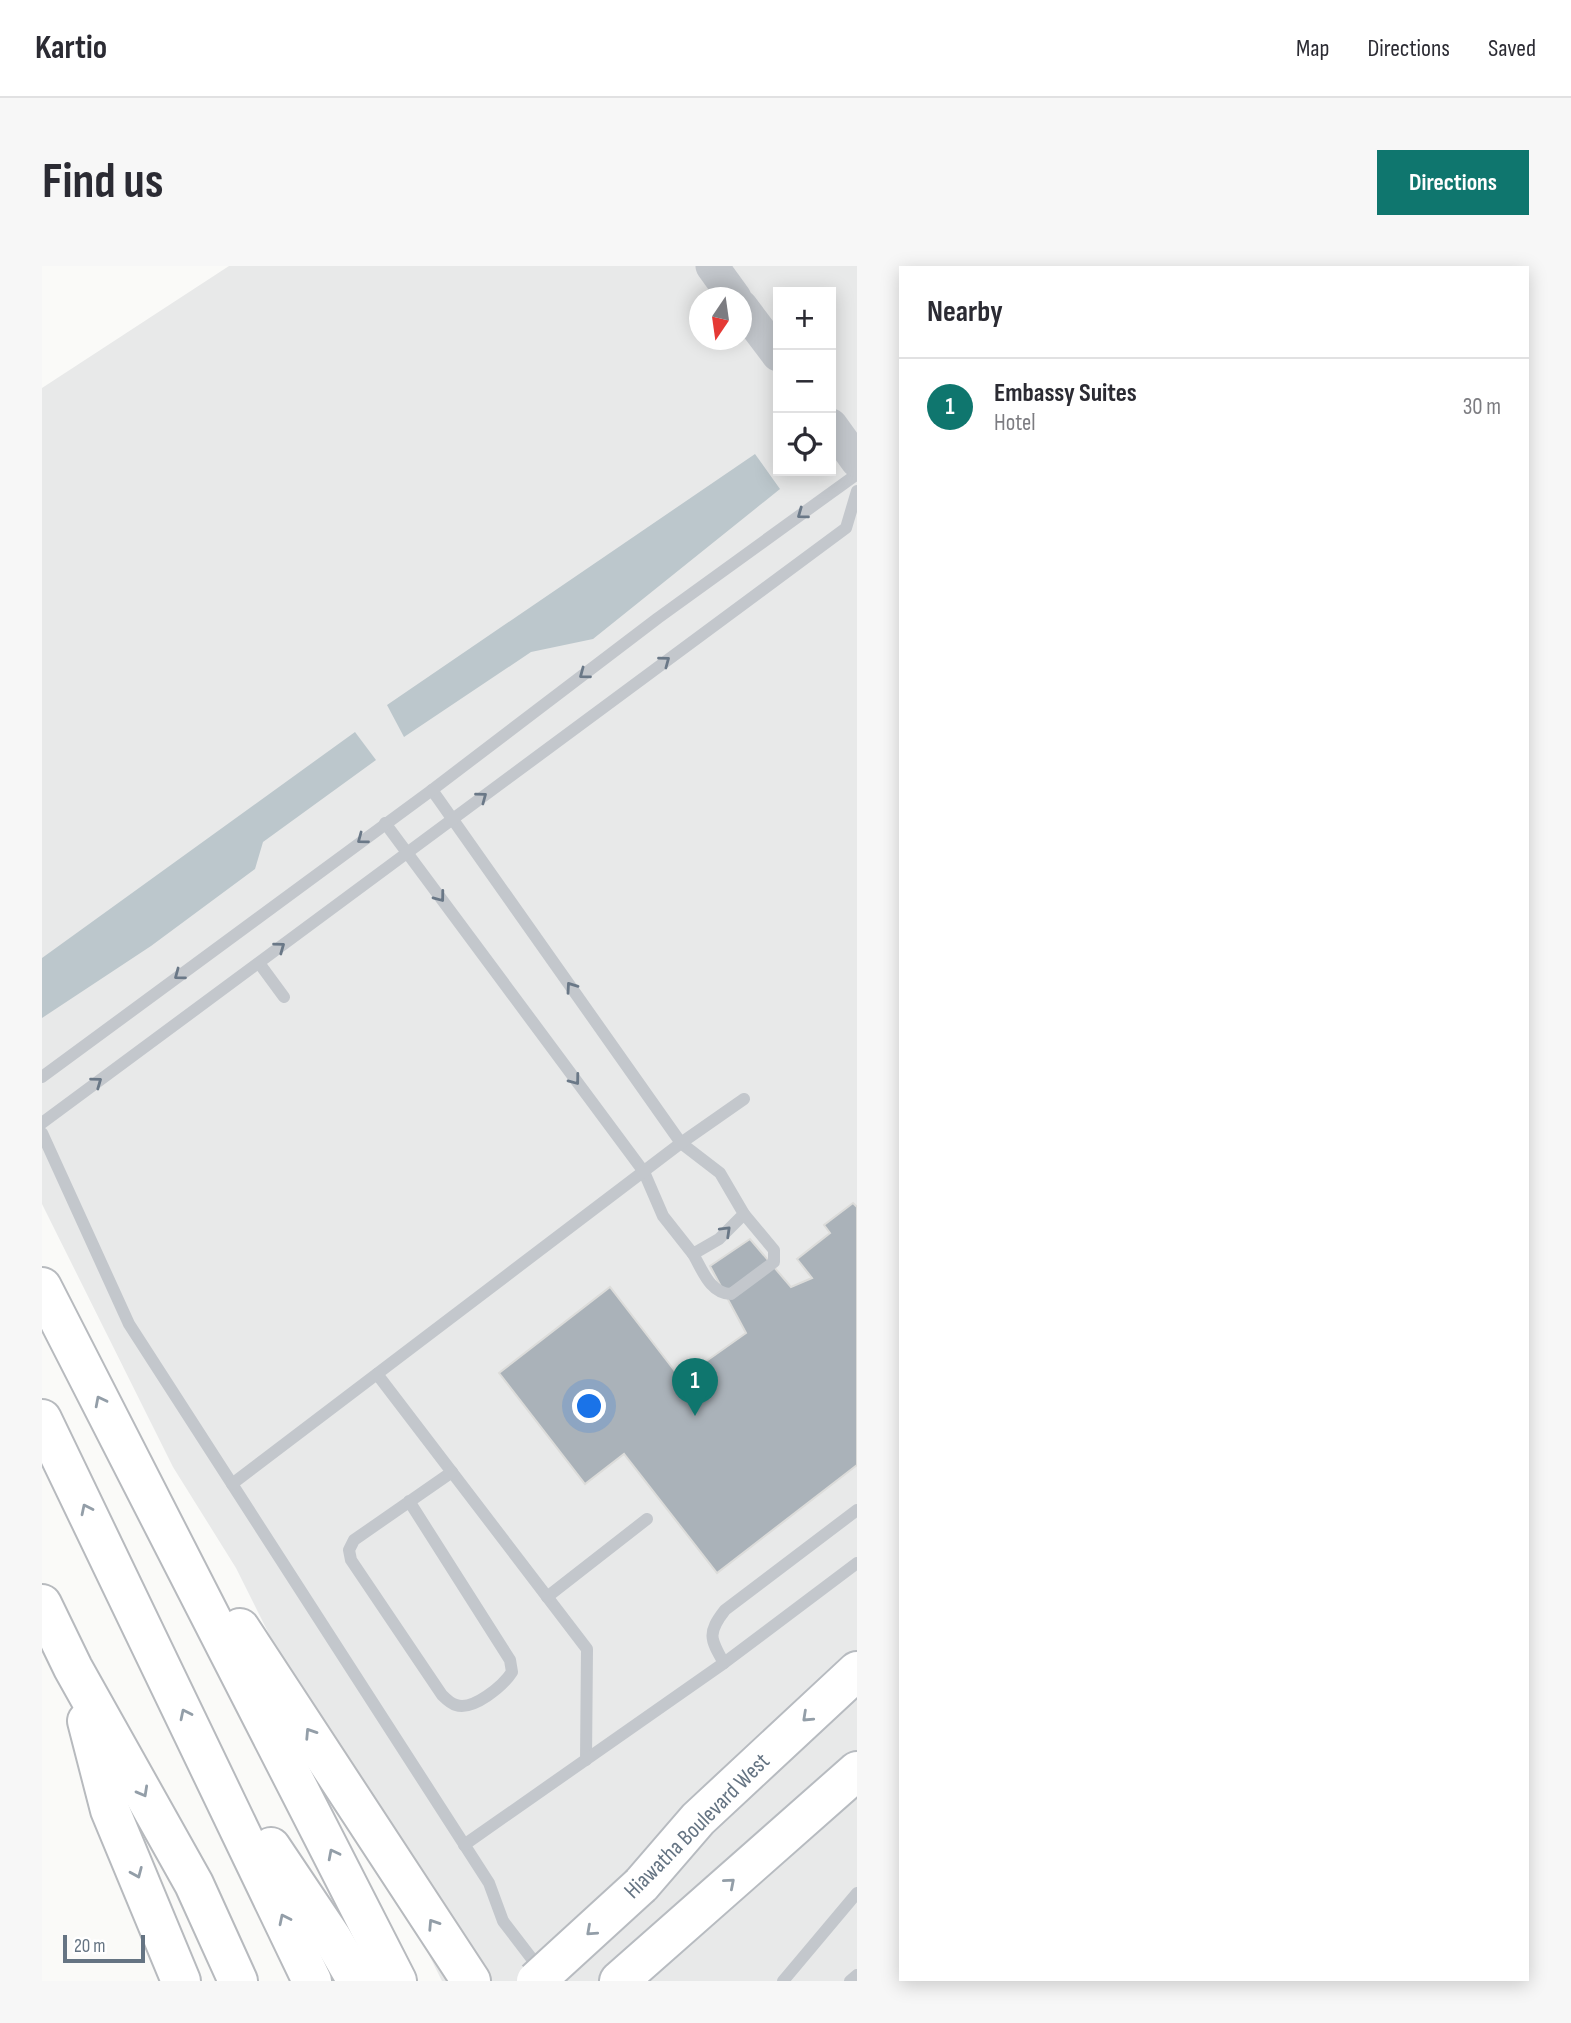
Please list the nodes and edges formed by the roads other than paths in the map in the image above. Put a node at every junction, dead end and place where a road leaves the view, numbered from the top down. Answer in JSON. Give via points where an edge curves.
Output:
{"nodes":[{"id":1,"x":712,"y":266,"type":"edge"},
{"id":2,"x":727,"y":287,"type":"edge"},
{"id":3,"x":752,"y":321,"type":"edge"},
{"id":4,"x":774,"y":350,"type":"edge"},
{"id":5,"x":836,"y":432,"type":"edge"},
{"id":6,"x":857,"y":460,"type":"edge"},
{"id":7,"x":857,"y":474,"type":"edge"},
{"id":8,"x":857,"y":491,"type":"edge"},
{"id":9,"x":432,"y":790,"type":"junction"},
{"id":10,"x":452,"y":819,"type":"junction"},
{"id":11,"x":384,"y":822,"type":"junction"},
{"id":12,"x":407,"y":853,"type":"junction"},
{"id":13,"x":259,"y":962,"type":"junction"},
{"id":14,"x":284,"y":997,"type":"dead end"},
{"id":15,"x":42,"y":1077,"type":"edge"},
{"id":16,"x":744,"y":1099,"type":"dead end"},
{"id":17,"x":42,"y":1123,"type":"edge"},
{"id":18,"x":42,"y":1133,"type":"edge"},
{"id":19,"x":681,"y":1143,"type":"junction"},
{"id":20,"x":644,"y":1172,"type":"junction"},
{"id":21,"x":744,"y":1214,"type":"junction"},
{"id":22,"x":693,"y":1254,"type":"junction"},
{"id":23,"x":42,"y":1287,"type":"edge"},
{"id":24,"x":377,"y":1374,"type":"junction"},
{"id":25,"x":42,"y":1419,"type":"edge"},
{"id":26,"x":131,"y":1462,"type":"junction"},
{"id":27,"x":452,"y":1472,"type":"junction"},
{"id":28,"x":232,"y":1484,"type":"junction"},
{"id":29,"x":410,"y":1501,"type":"junction"},
{"id":30,"x":857,"y":1510,"type":"edge"},
{"id":31,"x":647,"y":1519,"type":"dead end"},
{"id":32,"x":857,"y":1563,"type":"edge"},
{"id":33,"x":547,"y":1597,"type":"junction"},
{"id":34,"x":42,"y":1604,"type":"edge"},
{"id":35,"x":724,"y":1663,"type":"junction"},
{"id":36,"x":73,"y":1668,"type":"junction"},
{"id":37,"x":857,"y":1671,"type":"edge"},
{"id":38,"x":586,"y":1760,"type":"junction"},
{"id":39,"x":209,"y":1764,"type":"junction"},
{"id":40,"x":857,"y":1771,"type":"edge"},
{"id":41,"x":464,"y":1846,"type":"junction"},
{"id":42,"x":857,"y":1893,"type":"edge"},
{"id":43,"x":857,"y":1975,"type":"edge"},
{"id":44,"x":181,"y":1981,"type":"edge"},
{"id":45,"x":238,"y":1981,"type":"edge"},
{"id":46,"x":312,"y":1981,"type":"edge"},
{"id":47,"x":356,"y":1981,"type":"edge"},
{"id":48,"x":397,"y":1981,"type":"edge"},
{"id":49,"x":471,"y":1981,"type":"edge"},
{"id":50,"x":536,"y":1981,"type":"edge"},
{"id":51,"x":548,"y":1981,"type":"edge"},
{"id":52,"x":620,"y":1981,"type":"edge"},
{"id":53,"x":783,"y":1981,"type":"edge"},
{"id":54,"x":850,"y":1981,"type":"edge"}],
"edges":[{"from":1,"to":2,"type":"street"},
{"from":3,"to":4,"type":"street"},
{"from":5,"to":6,"type":"street"},
{"from":7,"to":9,"type":"lane","one_way":true,"via":[[657,618]]},
{"from":10,"to":8,"type":"lane","one_way":true,"via":[[846,528]]},
{"from":9,"to":10,"type":"lane"},
{"from":9,"to":11,"type":"lane"},
{"from":10,"to":12,"type":"lane"},
{"from":19,"to":10,"type":"lane","one_way":true},
{"from":11,"to":12,"type":"lane"},
{"from":11,"to":15,"type":"lane","one_way":true},
{"from":13,"to":12,"type":"lane","one_way":true},
{"from":12,"to":20,"type":"lane","one_way":true},
{"from":13,"to":14,"type":"lane"},
{"from":17,"to":13,"type":"lane","one_way":true},
{"from":16,"to":19,"type":"lane"},
{"from":18,"to":28,"type":"lane","via":[[129,1324]]},
{"from":19,"to":20,"type":"lane"},
{"from":19,"to":21,"type":"lane","via":[[720,1173]]},
{"from":20,"to":22,"type":"lane","via":[[663,1216]]},
{"from":20,"to":24,"type":"lane"},
{"from":22,"to":21,"type":"lane","one_way":true,"via":[[719,1239]]},
{"from":21,"to":22,"type":"lane","via":[[774,1250],[774,1262],[731,1294],[724,1294],[713,1287]]},
{"from":26,"to":23,"type":"main road","one_way":true},
{"from":24,"to":27,"type":"lane"},
{"from":24,"to":28,"type":"lane"},
{"from":39,"to":25,"type":"main road","one_way":true},
{"from":48,"to":26,"type":"main road","one_way":true},
{"from":49,"to":26,"type":"main road","one_way":true},
{"from":27,"to":29,"type":"lane"},
{"from":27,"to":33,"type":"lane"},
{"from":28,"to":41,"type":"lane"},
{"from":29,"to":29,"type":"lane","via":[[354,1540],[351,1560],[442,1695],[456,1705],[471,1705],[505,1684],[512,1672],[510,1660]]},
{"from":30,"to":35,"type":"lane","via":[[724,1610],[711,1641]]},
{"from":31,"to":33,"type":"lane"},
{"from":32,"to":35,"type":"lane"},
{"from":33,"to":38,"type":"lane","via":[[587,1649]]},
{"from":34,"to":36,"type":"main road"},
{"from":35,"to":38,"type":"lane"},
{"from":36,"to":44,"type":"main road","one_way":true,"via":[[110,1810]]},
{"from":36,"to":45,"type":"main road","one_way":true,"via":[[194,1884]]},
{"from":37,"to":50,"type":"main road","name":"Hiawatha Boulevard West","one_way":true,"bridge":true,"via":[[698,1819],[641,1885]]},
{"from":38,"to":41,"type":"lane"},
{"from":46,"to":39,"type":"main road","one_way":true},
{"from":39,"to":47,"type":"main road","via":[[258,1827]]},
{"from":52,"to":40,"type":"main road","one_way":true},
{"from":41,"to":51,"type":"lane","via":[[489,1883],[503,1922]]},
{"from":42,"to":53,"type":"lane"},
{"from":43,"to":54,"type":"lane"}]}
